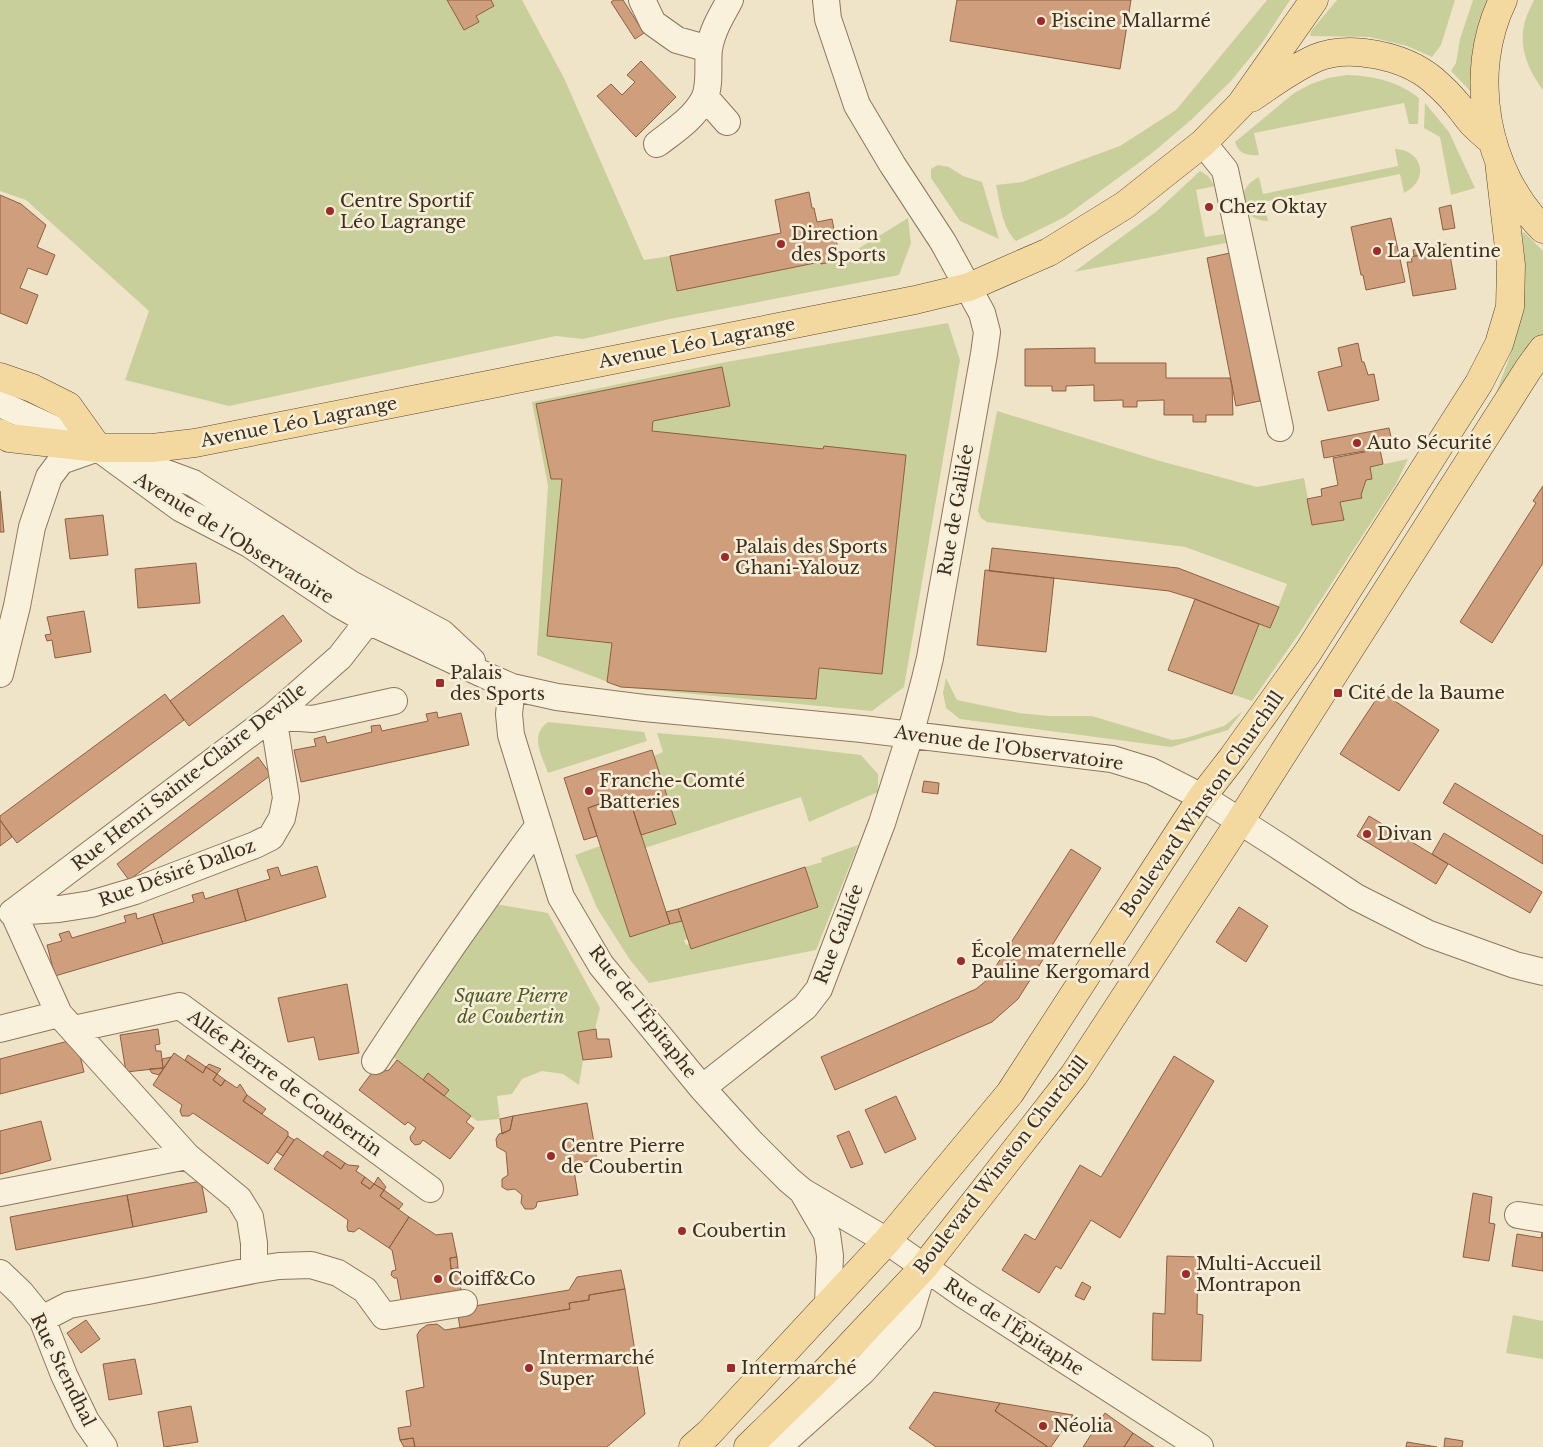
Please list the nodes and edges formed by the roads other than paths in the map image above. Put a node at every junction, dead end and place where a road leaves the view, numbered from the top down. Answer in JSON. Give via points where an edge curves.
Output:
{"nodes":[{"id":1,"x":642,"y":0,"type":"edge"},
{"id":2,"x":730,"y":0,"type":"edge"},
{"id":3,"x":826,"y":0,"type":"edge"},
{"id":4,"x":1314,"y":0,"type":"edge"},
{"id":5,"x":1504,"y":0,"type":"edge"},
{"id":6,"x":710,"y":49,"type":"junction"},
{"id":7,"x":705,"y":97,"type":"junction"},
{"id":8,"x":1242,"y":104,"type":"junction"},
{"id":9,"x":727,"y":122,"type":"dead end"},
{"id":10,"x":1203,"y":143,"type":"junction"},
{"id":11,"x":657,"y":144,"type":"dead end"},
{"id":12,"x":1496,"y":151,"type":"junction"},
{"id":13,"x":1543,"y":229,"type":"edge"},
{"id":14,"x":969,"y":287,"type":"junction"},
{"id":15,"x":1543,"y":349,"type":"edge"},
{"id":16,"x":0,"y":377,"type":"edge"},
{"id":17,"x":10,"y":409,"type":"edge"},
{"id":18,"x":1280,"y":428,"type":"dead end"},
{"id":19,"x":0,"y":433,"type":"edge"},
{"id":20,"x":98,"y":448,"type":"junction"},
{"id":21,"x":9,"y":608,"type":"edge"},
{"id":22,"x":368,"y":621,"type":"junction"},
{"id":23,"x":0,"y":674,"type":"edge"},
{"id":24,"x":500,"y":682,"type":"junction"},
{"id":25,"x":394,"y":701,"type":"dead end"},
{"id":26,"x":273,"y":716,"type":"junction"},
{"id":27,"x":910,"y":735,"type":"junction"},
{"id":28,"x":1202,"y":797,"type":"junction"},
{"id":29,"x":1240,"y":821,"type":"junction"},
{"id":30,"x":539,"y":825,"type":"junction"},
{"id":31,"x":7,"y":917,"type":"edge"},
{"id":32,"x":1543,"y":973,"type":"edge"},
{"id":33,"x":67,"y":1022,"type":"junction"},
{"id":34,"x":0,"y":1029,"type":"edge"},
{"id":35,"x":374,"y":1061,"type":"dead end"},
{"id":36,"x":702,"y":1088,"type":"junction"},
{"id":37,"x":187,"y":1156,"type":"junction"},
{"id":38,"x":430,"y":1189,"type":"dead end"},
{"id":39,"x":802,"y":1191,"type":"junction"},
{"id":40,"x":0,"y":1193,"type":"edge"},
{"id":41,"x":1518,"y":1215,"type":"dead end"},
{"id":42,"x":1543,"y":1219,"type":"edge"},
{"id":43,"x":887,"y":1241,"type":"junction"},
{"id":44,"x":924,"y":1267,"type":"junction"},
{"id":45,"x":254,"y":1270,"type":"junction"},
{"id":46,"x":0,"y":1272,"type":"edge"},
{"id":47,"x":464,"y":1303,"type":"dead end"},
{"id":48,"x":828,"y":1303,"type":"junction"},
{"id":49,"x":42,"y":1319,"type":"junction"},
{"id":50,"x":104,"y":1447,"type":"edge"},
{"id":51,"x":693,"y":1447,"type":"edge"},
{"id":52,"x":748,"y":1447,"type":"edge"},
{"id":53,"x":772,"y":1447,"type":"edge"},
{"id":54,"x":1200,"y":1447,"type":"edge"}],
"edges":[{"from":1,"to":6,"type":"street","via":[[653,22],[671,36]]},
{"from":2,"to":6,"type":"street","via":[[716,23]]},
{"from":3,"to":14,"type":"street","name":"Rue de Galilée","via":[[828,19],[857,105]]},
{"from":4,"to":8,"type":"main road","name":"Avenue Léo Lagrange"},
{"from":5,"to":12,"type":"main road","via":[[1486,59],[1487,114]]},
{"from":6,"to":7,"type":"street"},
{"from":7,"to":9,"type":"street"},
{"from":7,"to":11,"type":"street","via":[[695,113]]},
{"from":8,"to":10,"type":"main road","name":"Avenue Léo Lagrange"},
{"from":8,"to":12,"type":"main road","name":"Avenue Léo Lagrange","via":[[1318,57],[1335,53],[1376,55],[1406,63],[1431,78],[1456,102]]},
{"from":10,"to":14,"type":"main road","name":"Avenue Léo Lagrange","via":[[1125,205],[1048,252]]},
{"from":10,"to":18,"type":"street","via":[[1225,170]]},
{"from":12,"to":13,"type":"main road","via":[[1510,185]]},
{"from":12,"to":28,"type":"main road","name":"Boulevard Winston Churchill","via":[[1511,265],[1510,307],[1490,364],[1308,652]]},
{"from":14,"to":20,"type":"main road","name":"Avenue Léo Lagrange","via":[[195,443],[152,448]]},
{"from":14,"to":27,"type":"street","name":"Rue de Galilée","via":[[987,332],[930,658]]},
{"from":15,"to":29,"type":"main road","name":"Boulevard Winston Churchill"},
{"from":16,"to":20,"type":"main road","via":[[68,406]]},
{"from":17,"to":20,"type":"street"},
{"from":19,"to":20,"type":"main road","name":"Avenue Léo Lagrange","via":[[9,438]]},
{"from":20,"to":21,"type":"street","via":[[61,461],[49,476]]},
{"from":20,"to":22,"type":"street","name":"Avenue de l'Observatoire","via":[[180,508],[249,544]]},
{"from":20,"to":24,"type":"street","name":"Avenue de l'Observatoire","via":[[193,483],[351,584],[442,634]]},
{"from":21,"to":23,"type":"street"},
{"from":22,"to":24,"type":"street","name":"Avenue de l'Observatoire"},
{"from":22,"to":26,"type":"street","name":"Rue Henri Sainte-Claire Deville","via":[[340,657]]},
{"from":24,"to":27,"type":"street","name":"Avenue de l'Observatoire","via":[[557,697]]},
{"from":24,"to":30,"type":"street","name":"Rue de l'Épitaphe","via":[[511,735]]},
{"from":25,"to":26,"type":"street","via":[[313,719]]},
{"from":26,"to":31,"type":"street","name":"Rue Henri Sainte-Claire Deville"},
{"from":26,"to":31,"type":"street","name":"Rue Désiré Dalloz","via":[[286,798],[282,818],[271,837],[135,891],[91,904]]},
{"from":27,"to":28,"type":"street","name":"Avenue de l'Observatoire","via":[[1112,759],[1151,771]]},
{"from":27,"to":36,"type":"street","name":"Rue Galilée","via":[[882,823],[819,989],[805,1007]]},
{"from":28,"to":29,"type":"street","name":"Avenue de l'Observatoire"},
{"from":28,"to":43,"type":"main road","name":"Boulevard Winston Churchill","via":[[1010,1093]]},
{"from":29,"to":32,"type":"street","name":"Avenue de l'Observatoire","via":[[1356,898],[1428,934]]},
{"from":29,"to":44,"type":"main road","name":"Boulevard Winston Churchill","via":[[1074,1075]]},
{"from":30,"to":35,"type":"street"},
{"from":30,"to":36,"type":"street","name":"Rue de l'Épitaphe","via":[[561,898],[601,965]]},
{"from":31,"to":33,"type":"street"},
{"from":33,"to":34,"type":"street","name":"Allée Pierre de Coubertin"},
{"from":33,"to":37,"type":"street"},
{"from":33,"to":38,"type":"street","name":"Allée Pierre de Coubertin","via":[[180,1006]]},
{"from":36,"to":39,"type":"street","name":"Rue de l'Épitaphe"},
{"from":37,"to":40,"type":"street"},
{"from":37,"to":45,"type":"street","via":[[239,1199],[250,1217]]},
{"from":39,"to":43,"type":"street","name":"Rue de l'Épitaphe"},
{"from":39,"to":48,"type":"street","name":"Rue de l'Épitaphe","via":[[827,1234],[830,1256]]},
{"from":41,"to":42,"type":"street"},
{"from":43,"to":44,"type":"street","name":"Rue de l'Épitaphe"},
{"from":43,"to":48,"type":"main road","name":"Boulevard Winston Churchill"},
{"from":44,"to":52,"type":"main road","name":"Boulevard Winston Churchill","via":[[827,1370]]},
{"from":44,"to":53,"type":"street","via":[[908,1321],[863,1371],[788,1438]]},
{"from":44,"to":54,"type":"street","name":"Rue de l'Épitaphe"},
{"from":45,"to":47,"type":"street","via":[[311,1265],[338,1273],[365,1290],[384,1316]]},
{"from":45,"to":49,"type":"street","via":[[69,1305]]},
{"from":46,"to":49,"type":"street","name":"Rue Stendhal"},
{"from":48,"to":51,"type":"main road","name":"Boulevard Winston Churchill"},
{"from":49,"to":50,"type":"street","name":"Rue Stendhal","via":[[86,1421]]}]}
